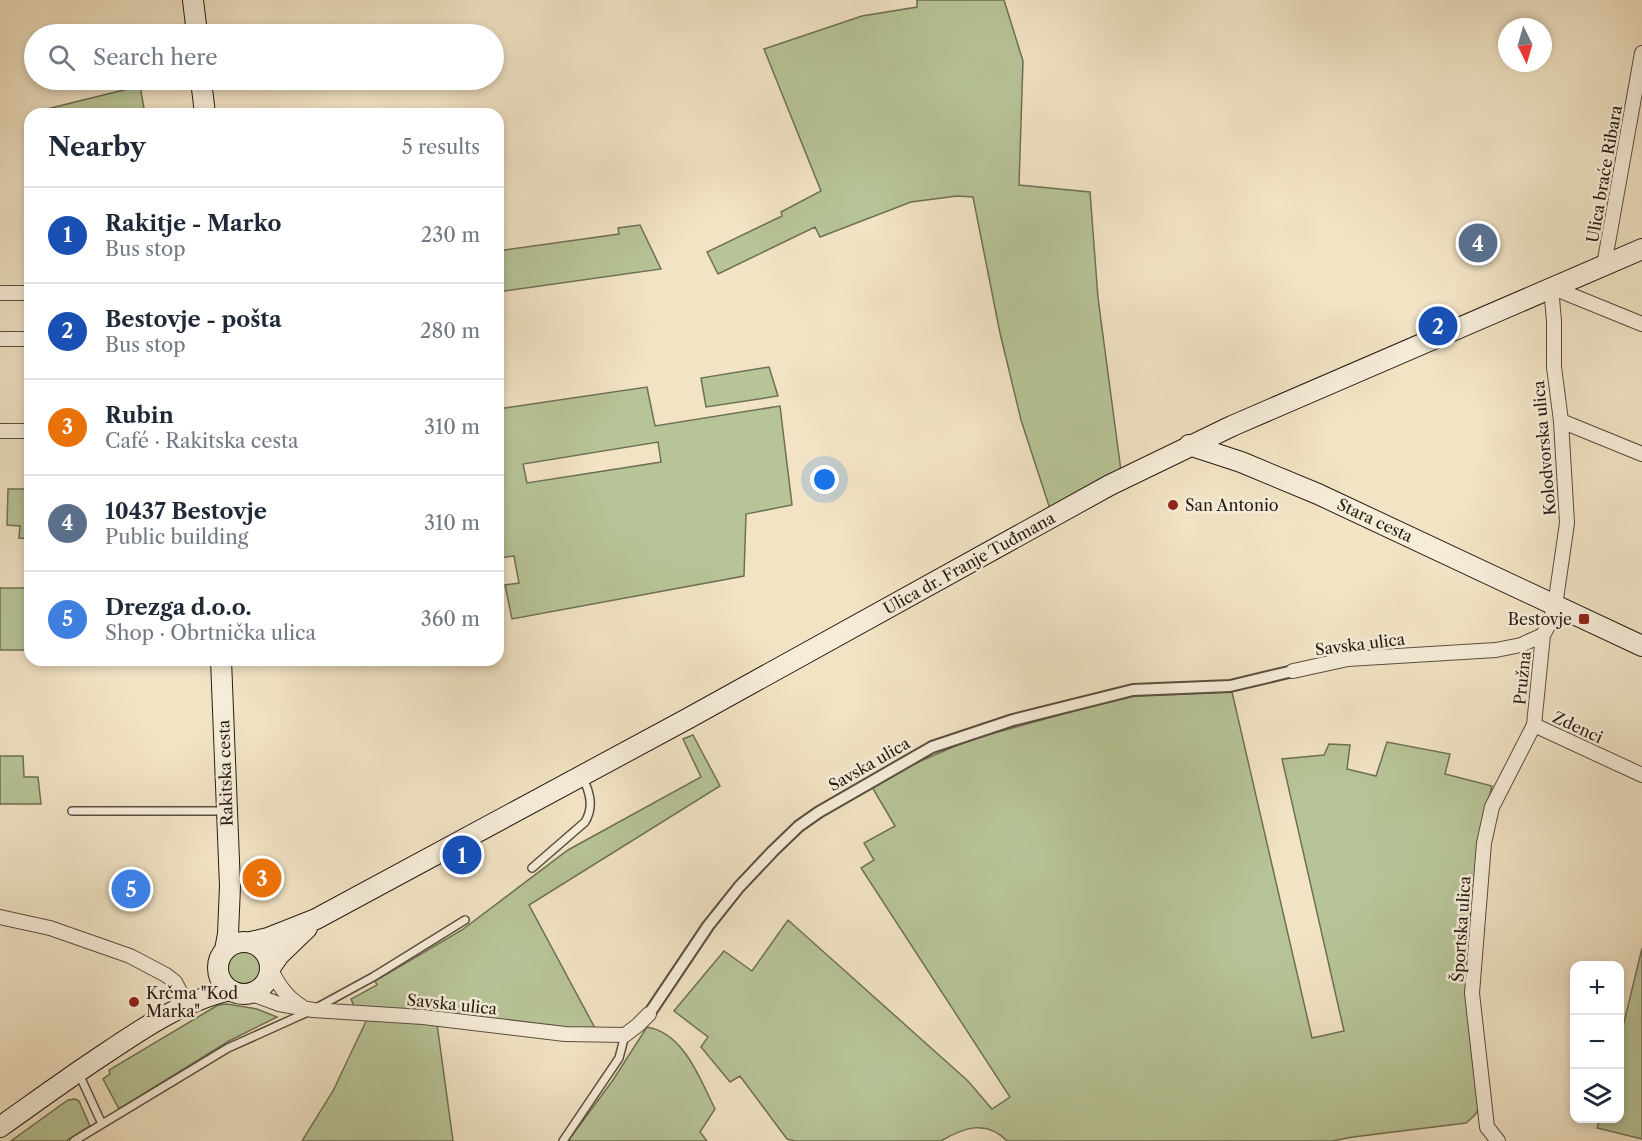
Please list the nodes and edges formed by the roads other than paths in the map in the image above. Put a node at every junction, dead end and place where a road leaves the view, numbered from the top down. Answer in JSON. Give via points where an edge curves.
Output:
{"nodes":[{"id":1,"x":194,"y":0,"type":"edge"},
{"id":2,"x":196,"y":24,"type":"edge"},
{"id":3,"x":1642,"y":53,"type":"edge"},
{"id":4,"x":202,"y":90,"type":"edge"},
{"id":5,"x":203,"y":108,"type":"edge"},
{"id":6,"x":1642,"y":249,"type":"edge"},
{"id":7,"x":1604,"y":265,"type":"junction"},
{"id":8,"x":1551,"y":287,"type":"junction"},
{"id":9,"x":0,"y":293,"type":"edge"},
{"id":10,"x":24,"y":293,"type":"edge"},
{"id":11,"x":1642,"y":324,"type":"edge"},
{"id":12,"x":0,"y":339,"type":"edge"},
{"id":13,"x":24,"y":339,"type":"edge"},
{"id":14,"x":1561,"y":421,"type":"junction"},
{"id":15,"x":0,"y":431,"type":"edge"},
{"id":16,"x":24,"y":431,"type":"edge"},
{"id":17,"x":1189,"y":445,"type":"junction"},
{"id":18,"x":1642,"y":454,"type":"edge"},
{"id":19,"x":1555,"y":606,"type":"junction"},
{"id":20,"x":1543,"y":635,"type":"junction"},
{"id":21,"x":1642,"y":646,"type":"edge"},
{"id":22,"x":221,"y":666,"type":"edge"},
{"id":23,"x":1293,"y":671,"type":"joint"},
{"id":24,"x":1534,"y":725,"type":"junction"},
{"id":25,"x":1642,"y":775,"type":"edge"},
{"id":26,"x":582,"y":776,"type":"junction"},
{"id":27,"x":72,"y":811,"type":"dead end"},
{"id":28,"x":226,"y":811,"type":"junction"},
{"id":29,"x":532,"y":868,"type":"dead end"},
{"id":30,"x":230,"y":886,"type":"junction"},
{"id":31,"x":0,"y":917,"type":"edge"},
{"id":32,"x":316,"y":919,"type":"junction"},
{"id":33,"x":465,"y":921,"type":"dead end"},
{"id":34,"x":251,"y":942,"type":"junction"},
{"id":35,"x":221,"y":959,"type":"junction"},
{"id":36,"x":270,"y":968,"type":"junction"},
{"id":37,"x":240,"y":992,"type":"junction"},
{"id":38,"x":189,"y":1002,"type":"junction"},
{"id":39,"x":308,"y":1009,"type":"junction"},
{"id":40,"x":649,"y":1014,"type":"joint"},
{"id":41,"x":625,"y":1035,"type":"junction"},
{"id":42,"x":78,"y":1072,"type":"junction"},
{"id":43,"x":102,"y":1124,"type":"junction"},
{"id":44,"x":0,"y":1127,"type":"edge"},
{"id":45,"x":74,"y":1141,"type":"edge"},
{"id":46,"x":562,"y":1141,"type":"edge"},
{"id":47,"x":1498,"y":1141,"type":"edge"}],
"edges":[{"from":1,"to":2,"type":"main road"},
{"from":3,"to":7,"type":"street","name":"Ulica braće Ribara"},
{"from":4,"to":5,"type":"main road"},
{"from":6,"to":7,"type":"main road","name":"Ulica dr. Franje Tuđmana"},
{"from":7,"to":8,"type":"main road","name":"Ulica dr. Franje Tuđmana"},
{"from":8,"to":11,"type":"street"},
{"from":8,"to":14,"type":"street","name":"Kolodvorska ulica"},
{"from":8,"to":17,"type":"main road","name":"Ulica dr. Franje Tuđmana"},
{"from":9,"to":10,"type":"street"},
{"from":12,"to":13,"type":"street"},
{"from":14,"to":18,"type":"street"},
{"from":14,"to":19,"type":"street","name":"Kolodvorska ulica","via":[[1567,523]]},
{"from":15,"to":16,"type":"street"},
{"from":17,"to":19,"type":"main road","name":"Stara cesta","via":[[1318,494]]},
{"from":17,"to":26,"type":"main road","name":"Ulica dr. Franje Tuđmana"},
{"from":19,"to":20,"type":"street","name":"Kolodvorska ulica"},
{"from":19,"to":21,"type":"main road","name":"Stara cesta"},
{"from":20,"to":23,"type":"street","name":"Savska ulica","via":[[1496,650],[1348,659]]},
{"from":20,"to":24,"type":"street","name":"Pružna"},
{"from":22,"to":28,"type":"main road","name":"Rakitska cesta"},
{"from":23,"to":40,"type":"street","name":"Savska ulica","via":[[1230,686],[1133,690],[1005,722],[932,747],[799,826],[708,926]]},
{"from":24,"to":25,"type":"street","name":"Zdenci"},
{"from":24,"to":47,"type":"street","name":"Športska ulica","via":[[1492,807],[1479,896],[1472,993],[1487,1127]]},
{"from":26,"to":29,"type":"lane","via":[[590,813],[585,822]]},
{"from":26,"to":32,"type":"main road","name":"Ulica dr. Franje Tuđmana"},
{"from":27,"to":28,"type":"lane"},
{"from":28,"to":30,"type":"main road","name":"Rakitska cesta"},
{"from":30,"to":34,"type":"main road","name":"Rakitska cesta"},
{"from":30,"to":35,"type":"main road","name":"Rakitska cesta","via":[[228,934]]},
{"from":31,"to":38,"type":"street","via":[[50,928],[130,957],[166,975]]},
{"from":32,"to":34,"type":"main road","name":"Ulica dr. Franje Tuđmana"},
{"from":32,"to":36,"type":"main road","name":"Ulica dr. Franje Tuđmana","via":[[279,954]]},
{"from":33,"to":39,"type":"lane","via":[[373,977]]},
{"from":34,"to":35,"type":"main road","via":[[233,944]]},
{"from":34,"to":36,"type":"main road","via":[[266,954]]},
{"from":35,"to":37,"type":"main road","via":[[220,977]]},
{"from":35,"to":38,"type":"main road"},
{"from":36,"to":37,"type":"main road","via":[[265,984],[258,990]]},
{"from":36,"to":39,"type":"street","via":[[285,994]]},
{"from":37,"to":38,"type":"main road"},
{"from":37,"to":39,"type":"street","name":"Savska ulica"},
{"from":38,"to":42,"type":"main road"},
{"from":39,"to":41,"type":"street","name":"Savska ulica","via":[[423,1017],[565,1034]]},
{"from":39,"to":43,"type":"lane","via":[[228,1048]]},
{"from":40,"to":41,"type":"street","name":"Savska ulica"},
{"from":41,"to":46,"type":"lane","via":[[619,1058]]},
{"from":42,"to":43,"type":"lane"},
{"from":42,"to":44,"type":"main road"},
{"from":43,"to":45,"type":"lane"}]}
